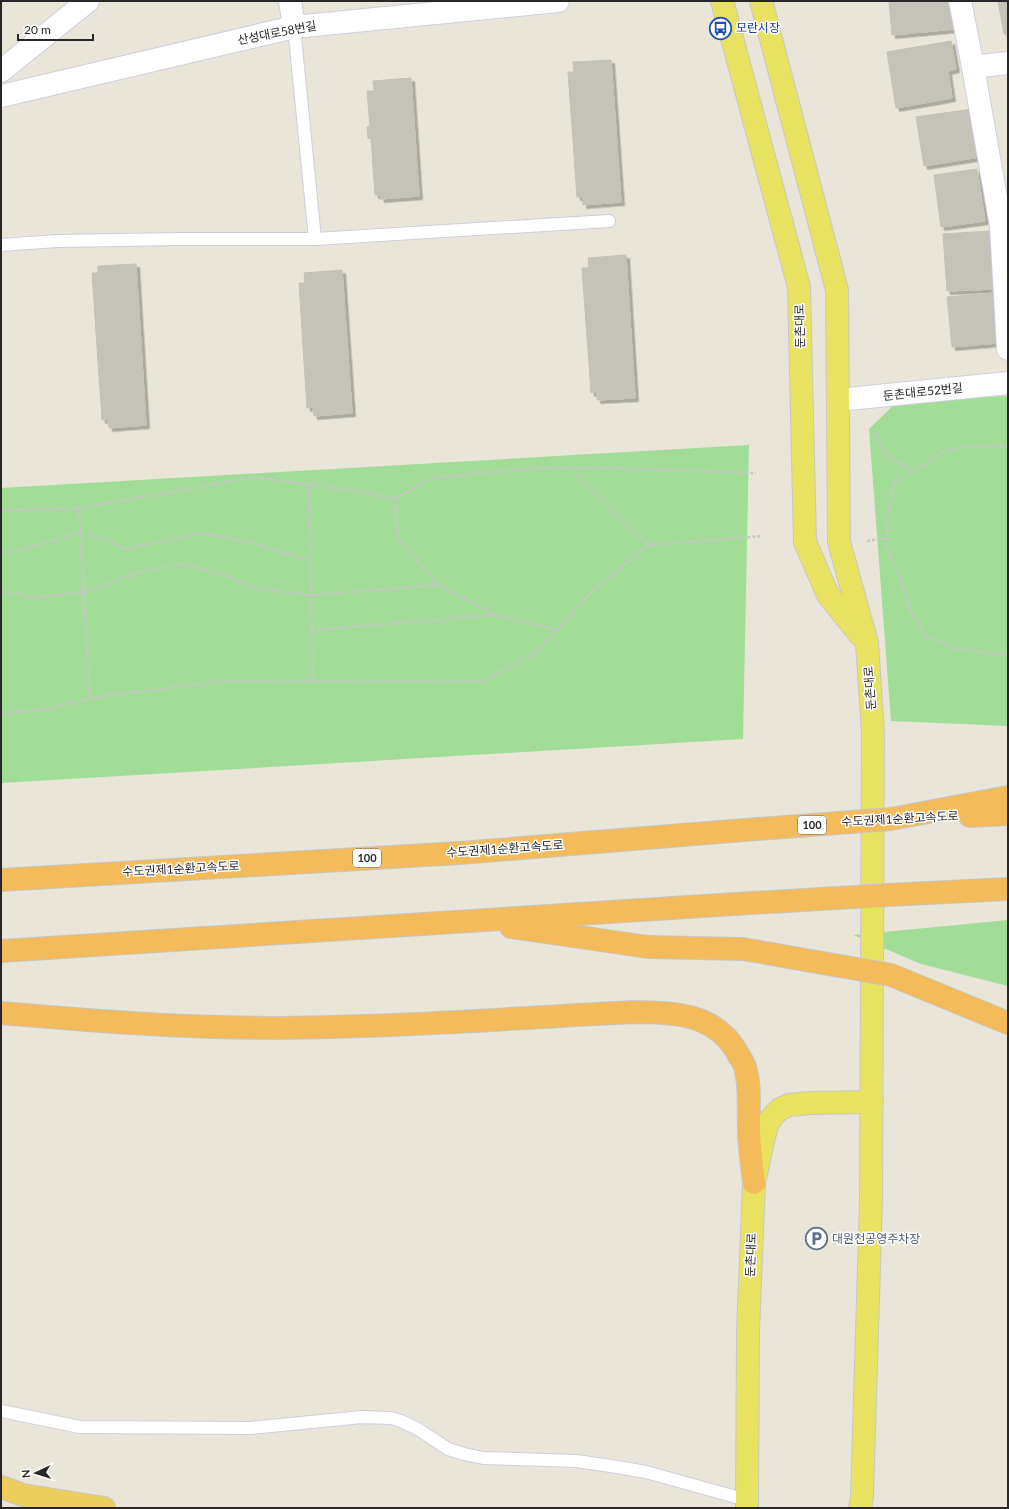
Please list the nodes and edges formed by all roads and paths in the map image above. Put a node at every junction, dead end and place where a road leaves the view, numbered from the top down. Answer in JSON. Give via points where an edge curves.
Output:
{"nodes":[{"id":1,"x":88,"y":1,"type":"edge"},
{"id":2,"x":290,"y":1,"type":"edge"},
{"id":3,"x":558,"y":1,"type":"edge"},
{"id":4,"x":722,"y":1,"type":"edge"},
{"id":5,"x":761,"y":1,"type":"edge"},
{"id":6,"x":960,"y":1,"type":"edge"},
{"id":7,"x":294,"y":27,"type":"junction"},
{"id":8,"x":1008,"y":63,"type":"edge"},
{"id":9,"x":973,"y":67,"type":"junction"},
{"id":10,"x":1,"y":71,"type":"edge"},
{"id":11,"x":1,"y":96,"type":"edge"},
{"id":12,"x":609,"y":221,"type":"dead end"},
{"id":13,"x":1004,"y":225,"type":"edge"},
{"id":14,"x":315,"y":240,"type":"junction"},
{"id":15,"x":1,"y":245,"type":"edge"},
{"id":16,"x":1008,"y":349,"type":"edge"},
{"id":17,"x":1008,"y":383,"type":"edge"},
{"id":18,"x":838,"y":400,"type":"junction"},
{"id":19,"x":874,"y":434,"type":"dead end"},
{"id":20,"x":1008,"y":446,"type":"edge"},
{"id":21,"x":571,"y":468,"type":"junction"},
{"id":22,"x":915,"y":470,"type":"junction"},
{"id":23,"x":756,"y":473,"type":"dead end"},
{"id":24,"x":309,"y":484,"type":"junction"},
{"id":25,"x":395,"y":499,"type":"junction"},
{"id":26,"x":79,"y":508,"type":"junction"},
{"id":27,"x":1,"y":510,"type":"edge"},
{"id":28,"x":81,"y":533,"type":"junction"},
{"id":29,"x":762,"y":536,"type":"dead end"},
{"id":30,"x":887,"y":538,"type":"junction"},
{"id":31,"x":866,"y":541,"type":"dead end"},
{"id":32,"x":648,"y":545,"type":"junction"},
{"id":33,"x":1,"y":550,"type":"edge"},
{"id":34,"x":311,"y":561,"type":"junction"},
{"id":35,"x":438,"y":585,"type":"junction"},
{"id":36,"x":1,"y":591,"type":"edge"},
{"id":37,"x":84,"y":592,"type":"junction"},
{"id":38,"x":312,"y":595,"type":"junction"},
{"id":39,"x":496,"y":615,"type":"junction"},
{"id":40,"x":312,"y":630,"type":"junction"},
{"id":41,"x":557,"y":630,"type":"junction"},
{"id":42,"x":867,"y":643,"type":"junction"},
{"id":43,"x":1008,"y":656,"type":"edge"},
{"id":44,"x":313,"y":682,"type":"junction"},
{"id":45,"x":90,"y":698,"type":"junction"},
{"id":46,"x":1,"y":714,"type":"edge"},
{"id":47,"x":1008,"y":797,"type":"edge"},
{"id":48,"x":1008,"y":814,"type":"edge"},
{"id":49,"x":891,"y":819,"type":"junction"},
{"id":50,"x":1,"y":880,"type":"edge"},
{"id":51,"x":1008,"y":889,"type":"edge"},
{"id":52,"x":464,"y":921,"type":"junction"},
{"id":53,"x":1,"y":950,"type":"edge"},
{"id":54,"x":1,"y":1013,"type":"edge"},
{"id":55,"x":1008,"y":1023,"type":"edge"},
{"id":56,"x":872,"y":1102,"type":"junction"},
{"id":57,"x":754,"y":1183,"type":"junction"},
{"id":58,"x":1,"y":1411,"type":"edge"},
{"id":59,"x":1,"y":1486,"type":"edge"},
{"id":60,"x":861,"y":1502,"type":"edge"},
{"id":61,"x":747,"y":1504,"type":"edge"},
{"id":62,"x":104,"y":1508,"type":"edge"}],
"edges":[{"from":1,"to":10,"type":"street"},
{"from":2,"to":7,"type":"street"},
{"from":3,"to":7,"type":"street","name":"산성대로58번길"},
{"from":4,"to":42,"type":"main road","name":"둔촌대로","via":[[799,288],[805,542],[828,595]]},
{"from":5,"to":18,"type":"main road","name":"둔촌대로","via":[[837,290]]},
{"from":6,"to":9,"type":"street"},
{"from":7,"to":11,"type":"street","name":"산성대로58번길"},
{"from":7,"to":14,"type":"lane"},
{"from":8,"to":9,"type":"street"},
{"from":9,"to":13,"type":"street"},
{"from":12,"to":14,"type":"lane"},
{"from":13,"to":16,"type":"street"},
{"from":14,"to":15,"type":"lane","via":[[57,241]]},
{"from":17,"to":18,"type":"street","name":"둔촌대로52번길"},
{"from":18,"to":42,"type":"main road","name":"둔촌대로","via":[[838,542]]},
{"from":19,"to":22,"type":"path","via":[[889,458]]},
{"from":20,"to":22,"type":"path","via":[[963,447],[942,452]]},
{"from":21,"to":23,"type":"path"},
{"from":21,"to":25,"type":"path","via":[[535,468],[432,478]]},
{"from":21,"to":32,"type":"path"},
{"from":22,"to":30,"type":"path","via":[[894,482]]},
{"from":24,"to":25,"type":"path"},
{"from":24,"to":26,"type":"path","via":[[255,477]]},
{"from":24,"to":34,"type":"path"},
{"from":25,"to":35,"type":"path","via":[[398,538]]},
{"from":26,"to":27,"type":"path"},
{"from":26,"to":28,"type":"path"},
{"from":28,"to":33,"type":"path","via":[[69,534],[13,552]]},
{"from":28,"to":34,"type":"path","via":[[125,549],[202,533],[249,542]]},
{"from":28,"to":37,"type":"path"},
{"from":29,"to":32,"type":"path"},
{"from":30,"to":31,"type":"path"},
{"from":30,"to":43,"type":"path","via":[[890,558],[900,576],[911,611],[926,636],[952,648]]},
{"from":32,"to":41,"type":"path","via":[[595,589]]},
{"from":34,"to":38,"type":"path"},
{"from":35,"to":38,"type":"path"},
{"from":35,"to":39,"type":"path"},
{"from":36,"to":37,"type":"path","via":[[35,597]]},
{"from":37,"to":38,"type":"path","via":[[143,571],[183,564],[222,574],[252,588]]},
{"from":37,"to":45,"type":"path"},
{"from":38,"to":40,"type":"path"},
{"from":39,"to":40,"type":"path"},
{"from":39,"to":41,"type":"path"},
{"from":40,"to":44,"type":"path"},
{"from":41,"to":44,"type":"path","via":[[537,652],[481,681]]},
{"from":42,"to":56,"type":"main road","name":"둔촌대로","via":[[873,733]]},
{"from":44,"to":45,"type":"path","via":[[224,681]]},
{"from":45,"to":46,"type":"path","via":[[52,708]]},
{"from":47,"to":49,"type":"highway"},
{"from":48,"to":49,"type":"highway","name":"수도권제1순환고속도로","number":"100"},
{"from":49,"to":50,"type":"highway","name":"수도권제1순환고속도로","number":"100","bridge":true,"via":[[460,853]]},
{"from":51,"to":52,"type":"highway","bridge":true},
{"from":52,"to":53,"type":"highway"},
{"from":52,"to":55,"type":"highway","bridge":true,"via":[[648,947],[743,949],[891,975]]},
{"from":54,"to":57,"type":"highway","via":[[112,1023],[277,1028],[371,1026],[634,1012],[691,1017],[718,1028],[733,1045],[745,1067],[749,1089],[748,1129]]},
{"from":56,"to":57,"type":"main road","name":"둔촌대로","via":[[796,1103],[780,1109],[768,1123]]},
{"from":56,"to":60,"type":"main road"},
{"from":57,"to":61,"type":"main road","name":"둔촌대로","via":[[748,1331]]},
{"from":58,"to":61,"type":"lane","via":[[80,1427],[250,1428],[362,1417],[391,1418],[418,1429],[448,1448],[464,1454],[483,1458],[576,1461],[646,1472]]},
{"from":59,"to":62,"type":"highway","via":[[23,1495]]}]}
